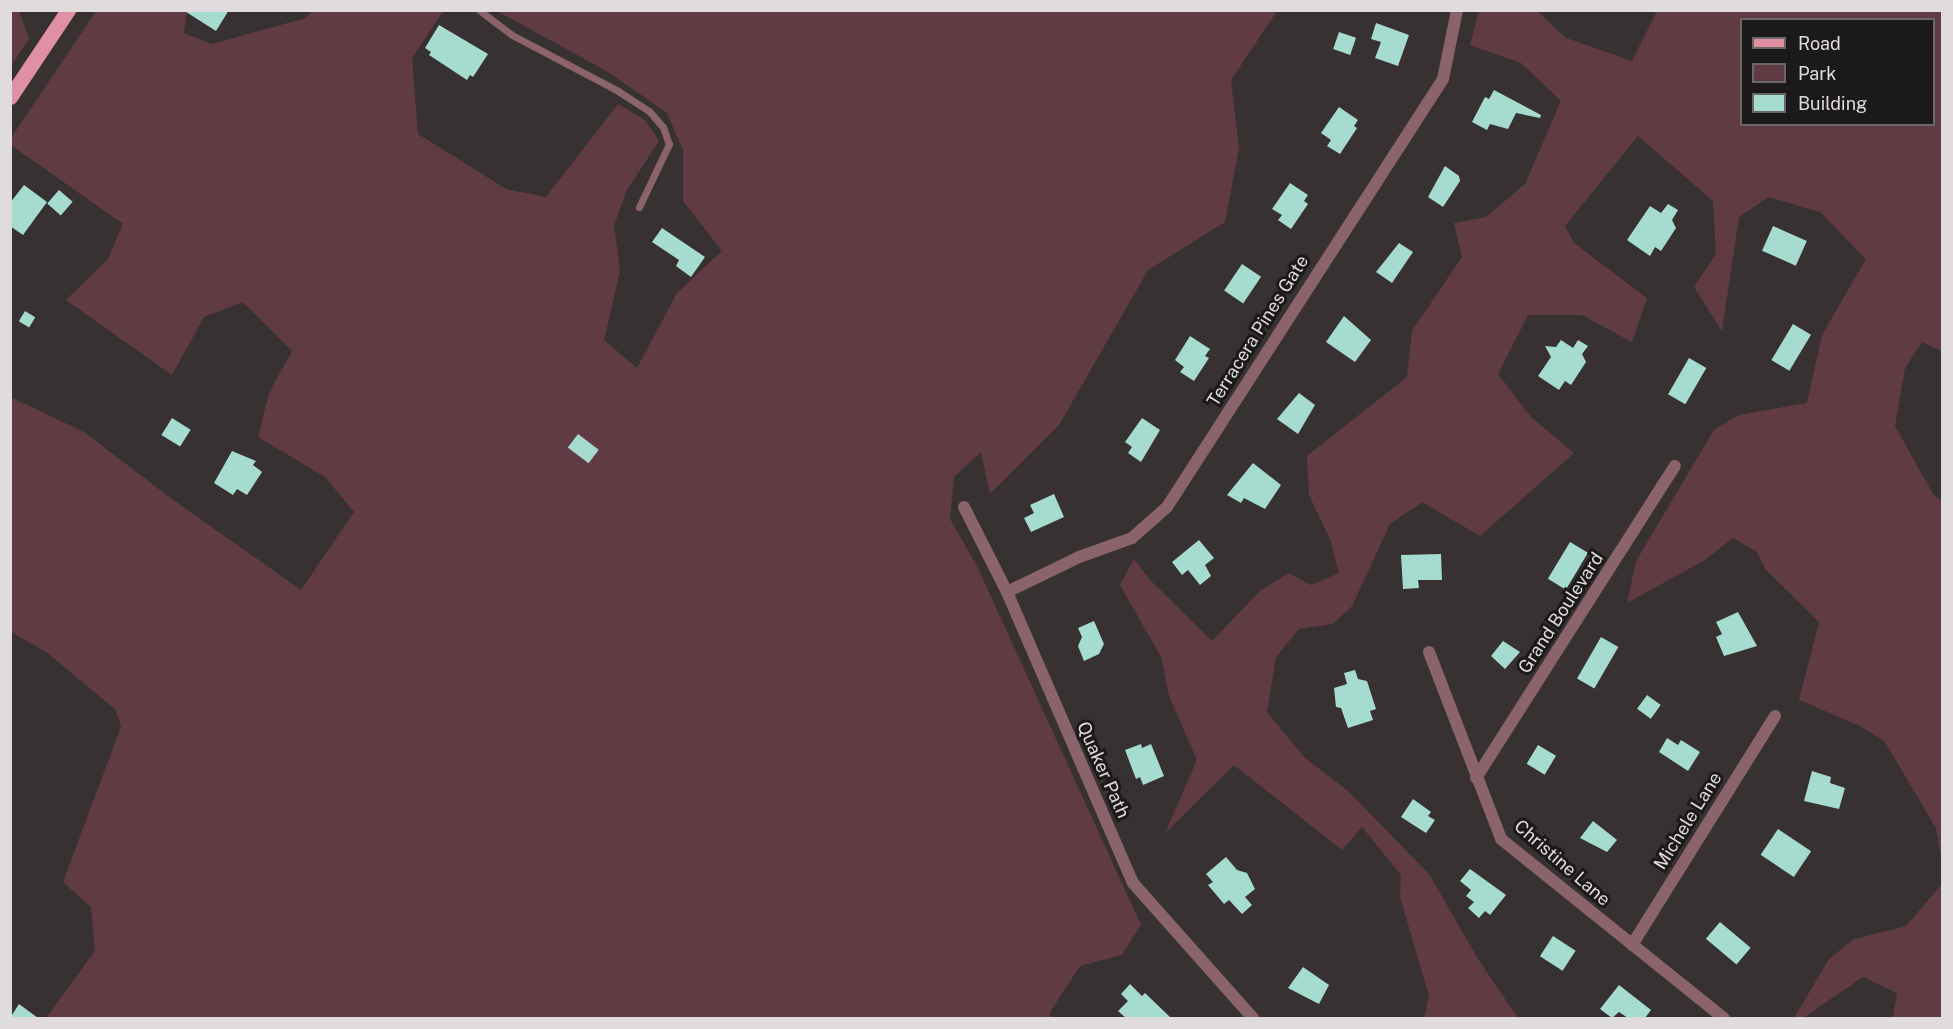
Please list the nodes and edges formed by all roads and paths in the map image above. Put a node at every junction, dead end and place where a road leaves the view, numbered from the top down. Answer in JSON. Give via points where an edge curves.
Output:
{"nodes":[{"id":1,"x":68,"y":10,"type":"edge"},
{"id":2,"x":479,"y":10,"type":"edge"},
{"id":3,"x":1457,"y":10,"type":"edge"},
{"id":4,"x":10,"y":98,"type":"edge"},
{"id":5,"x":639,"y":207,"type":"dead end"},
{"id":6,"x":1675,"y":466,"type":"dead end"},
{"id":7,"x":964,"y":507,"type":"dead end"},
{"id":8,"x":1007,"y":592,"type":"junction"},
{"id":9,"x":1429,"y":652,"type":"dead end"},
{"id":10,"x":1775,"y":716,"type":"dead end"},
{"id":11,"x":1476,"y":778,"type":"junction"},
{"id":12,"x":1632,"y":945,"type":"junction"},
{"id":13,"x":1253,"y":1018,"type":"edge"},
{"id":14,"x":1724,"y":1018,"type":"edge"}],
"edges":[{"from":1,"to":4,"type":"main road"},
{"from":2,"to":5,"type":"lane","via":[[512,35],[618,91],[649,111],[663,127],[669,144]]},
{"from":3,"to":8,"type":"street","name":"Terracera Pines Gate","via":[[1443,79],[1167,507],[1132,538],[1079,557]]},
{"from":6,"to":11,"type":"street","name":"Grand Boulevard"},
{"from":7,"to":8,"type":"street","name":"Quaker Path"},
{"from":8,"to":13,"type":"street","name":"Quaker Path","via":[[1133,883]]},
{"from":9,"to":11,"type":"street","name":"Christine Lane"},
{"from":10,"to":12,"type":"street","name":"Michele Lane"},
{"from":11,"to":12,"type":"street","name":"Christine Lane","via":[[1501,839]]},
{"from":12,"to":14,"type":"street","name":"Christine Lane"}]}
